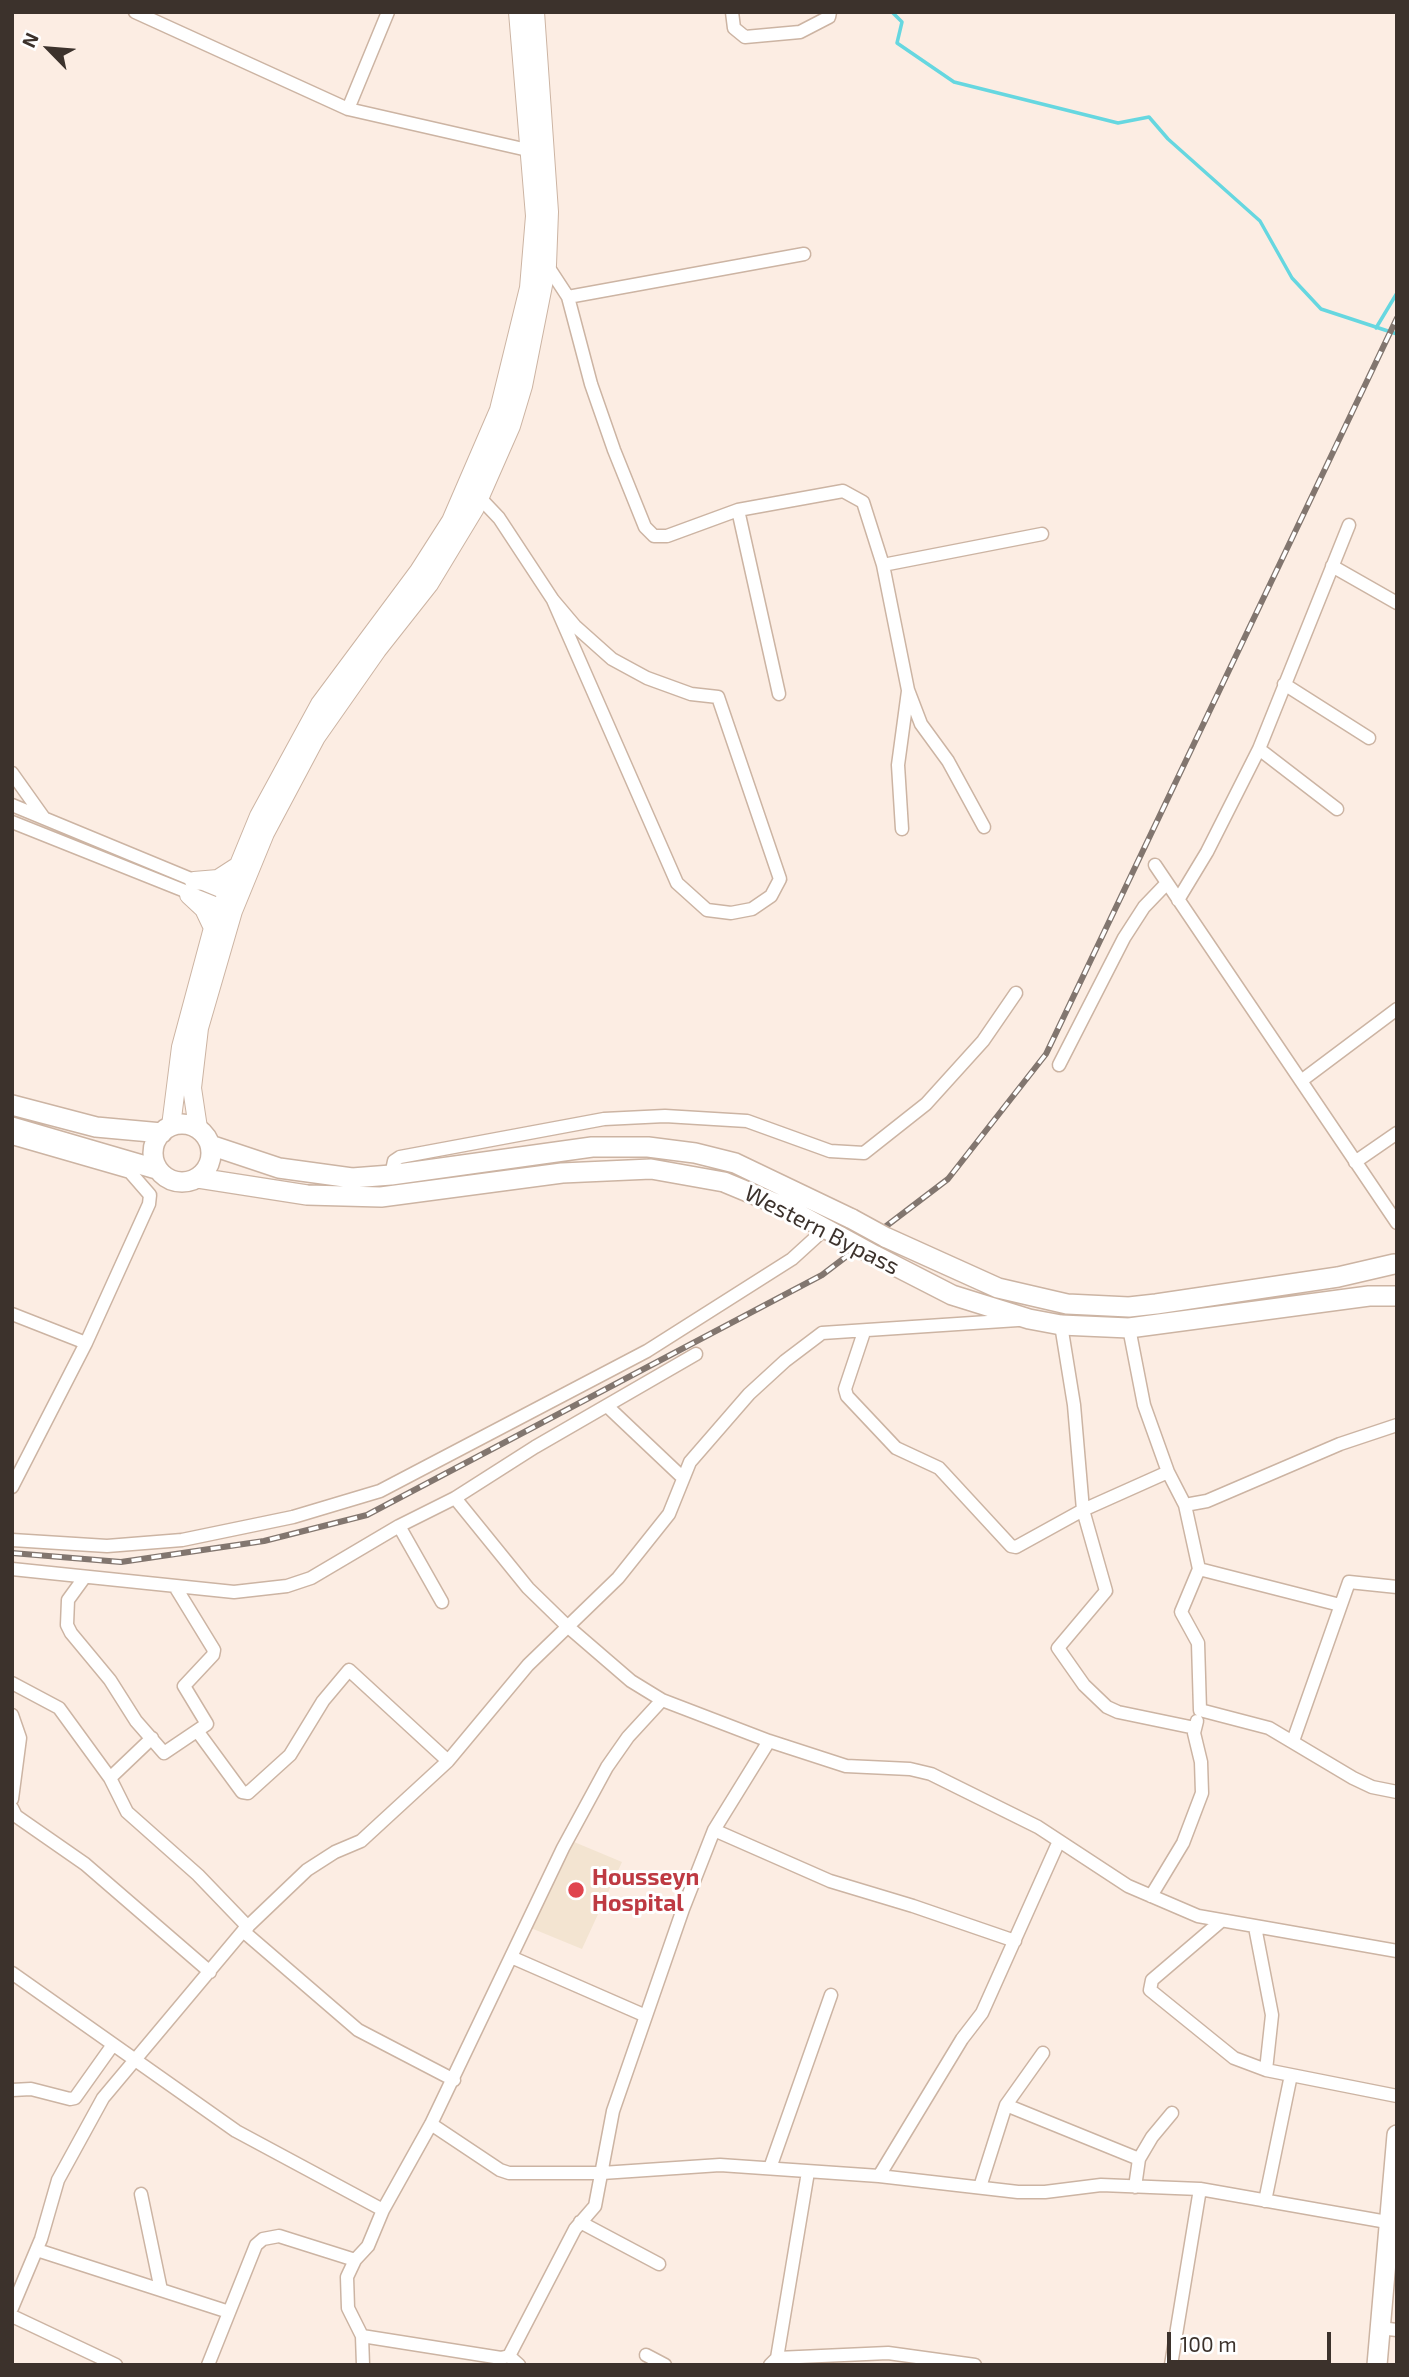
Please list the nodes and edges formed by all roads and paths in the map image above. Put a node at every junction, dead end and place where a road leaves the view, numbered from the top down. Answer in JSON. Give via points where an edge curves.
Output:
{"nodes":[{"id":1,"x":135,"y":12,"type":"edge"},
{"id":2,"x":388,"y":12,"type":"edge"},
{"id":3,"x":518,"y":12,"type":"edge"},
{"id":4,"x":535,"y":12,"type":"edge"},
{"id":5,"x":732,"y":12,"type":"edge"},
{"id":6,"x":830,"y":12,"type":"edge"},
{"id":7,"x":348,"y":109,"type":"junction"},
{"id":8,"x":532,"y":150,"type":"junction"},
{"id":9,"x":804,"y":254,"type":"dead end"},
{"id":10,"x":547,"y":265,"type":"junction"},
{"id":11,"x":568,"y":297,"type":"junction"},
{"id":12,"x":480,"y":498,"type":"junction"},
{"id":13,"x":738,"y":510,"type":"junction"},
{"id":14,"x":1349,"y":525,"type":"dead end"},
{"id":15,"x":1042,"y":534,"type":"dead end"},
{"id":16,"x":883,"y":565,"type":"junction"},
{"id":17,"x":1332,"y":566,"type":"junction"},
{"id":18,"x":553,"y":600,"type":"junction"},
{"id":19,"x":1397,"y":603,"type":"edge"},
{"id":20,"x":1284,"y":684,"type":"junction"},
{"id":21,"x":908,"y":690,"type":"junction"},
{"id":22,"x":779,"y":694,"type":"dead end"},
{"id":23,"x":1369,"y":738,"type":"dead end"},
{"id":24,"x":1259,"y":749,"type":"junction"},
{"id":25,"x":12,"y":773,"type":"edge"},
{"id":26,"x":12,"y":805,"type":"edge"},
{"id":27,"x":1337,"y":809,"type":"dead end"},
{"id":28,"x":44,"y":819,"type":"junction"},
{"id":29,"x":12,"y":822,"type":"edge"},
{"id":30,"x":984,"y":827,"type":"dead end"},
{"id":31,"x":902,"y":829,"type":"dead end"},
{"id":32,"x":1155,"y":865,"type":"dead end"},
{"id":33,"x":235,"y":869,"type":"junction"},
{"id":34,"x":1167,"y":883,"type":"junction"},
{"id":35,"x":191,"y":888,"type":"junction"},
{"id":36,"x":1178,"y":900,"type":"junction"},
{"id":37,"x":229,"y":902,"type":"junction"},
{"id":38,"x":214,"y":928,"type":"junction"},
{"id":39,"x":1016,"y":993,"type":"dead end"},
{"id":40,"x":1397,"y":1009,"type":"edge"},
{"id":41,"x":1059,"y":1065,"type":"dead end"},
{"id":42,"x":1301,"y":1081,"type":"junction"},
{"id":43,"x":12,"y":1104,"type":"edge"},
{"id":44,"x":12,"y":1127,"type":"edge"},
{"id":45,"x":198,"y":1128,"type":"junction"},
{"id":46,"x":166,"y":1129,"type":"junction"},
{"id":47,"x":1397,"y":1133,"type":"edge"},
{"id":48,"x":12,"y":1138,"type":"edge"},
{"id":49,"x":210,"y":1145,"type":"junction"},
{"id":50,"x":1356,"y":1162,"type":"junction"},
{"id":51,"x":156,"y":1169,"type":"junction"},
{"id":52,"x":391,"y":1175,"type":"junction"},
{"id":53,"x":198,"y":1178,"type":"junction"},
{"id":54,"x":1397,"y":1223,"type":"edge"},
{"id":55,"x":834,"y":1232,"type":"junction"},
{"id":56,"x":1395,"y":1261,"type":"edge"},
{"id":57,"x":1397,"y":1290,"type":"edge"},
{"id":58,"x":1397,"y":1296,"type":"edge"},
{"id":59,"x":12,"y":1314,"type":"edge"},
{"id":60,"x":1029,"y":1319,"type":"junction"},
{"id":61,"x":1061,"y":1325,"type":"junction"},
{"id":62,"x":1129,"y":1328,"type":"junction"},
{"id":63,"x":864,"y":1332,"type":"junction"},
{"id":64,"x":86,"y":1343,"type":"junction"},
{"id":65,"x":696,"y":1354,"type":"dead end"},
{"id":66,"x":607,"y":1406,"type":"junction"},
{"id":67,"x":1397,"y":1425,"type":"edge"},
{"id":68,"x":1168,"y":1472,"type":"junction"},
{"id":69,"x":682,"y":1477,"type":"junction"},
{"id":70,"x":12,"y":1487,"type":"edge"},
{"id":71,"x":455,"y":1498,"type":"junction"},
{"id":72,"x":1185,"y":1505,"type":"junction"},
{"id":73,"x":1083,"y":1510,"type":"junction"},
{"id":74,"x":399,"y":1526,"type":"junction"},
{"id":75,"x":12,"y":1540,"type":"edge"},
{"id":76,"x":12,"y":1569,"type":"edge"},
{"id":77,"x":1199,"y":1569,"type":"junction"},
{"id":78,"x":84,"y":1578,"type":"junction"},
{"id":79,"x":1397,"y":1587,"type":"edge"},
{"id":80,"x":176,"y":1588,"type":"junction"},
{"id":81,"x":442,"y":1602,"type":"dead end"},
{"id":82,"x":1340,"y":1605,"type":"junction"},
{"id":83,"x":566,"y":1625,"type":"junction"},
{"id":84,"x":12,"y":1683,"type":"edge"},
{"id":85,"x":662,"y":1700,"type":"junction"},
{"id":86,"x":1200,"y":1710,"type":"junction"},
{"id":87,"x":12,"y":1715,"type":"edge"},
{"id":88,"x":1195,"y":1728,"type":"junction"},
{"id":89,"x":198,"y":1732,"type":"junction"},
{"id":90,"x":152,"y":1738,"type":"junction"},
{"id":91,"x":769,"y":1741,"type":"junction"},
{"id":92,"x":1293,"y":1741,"type":"junction"},
{"id":93,"x":448,"y":1760,"type":"junction"},
{"id":94,"x":110,"y":1778,"type":"junction"},
{"id":95,"x":1397,"y":1792,"type":"edge"},
{"id":96,"x":12,"y":1800,"type":"edge"},
{"id":97,"x":12,"y":1808,"type":"edge"},
{"id":98,"x":714,"y":1830,"type":"junction"},
{"id":99,"x":1059,"y":1841,"type":"junction"},
{"id":100,"x":1151,"y":1896,"type":"junction"},
{"id":101,"x":1220,"y":1922,"type":"junction"},
{"id":102,"x":1255,"y":1927,"type":"junction"},
{"id":103,"x":245,"y":1929,"type":"junction"},
{"id":104,"x":1014,"y":1941,"type":"junction"},
{"id":105,"x":1397,"y":1951,"type":"edge"},
{"id":106,"x":511,"y":1957,"type":"junction"},
{"id":107,"x":210,"y":1972,"type":"junction"},
{"id":108,"x":12,"y":1973,"type":"edge"},
{"id":109,"x":831,"y":1995,"type":"dead end"},
{"id":110,"x":646,"y":2016,"type":"junction"},
{"id":111,"x":112,"y":2046,"type":"junction"},
{"id":112,"x":1044,"y":2053,"type":"dead end"},
{"id":113,"x":135,"y":2062,"type":"junction"},
{"id":114,"x":1266,"y":2070,"type":"junction"},
{"id":115,"x":1291,"y":2075,"type":"junction"},
{"id":116,"x":454,"y":2080,"type":"junction"},
{"id":117,"x":12,"y":2090,"type":"edge"},
{"id":118,"x":1397,"y":2096,"type":"edge"},
{"id":119,"x":1006,"y":2105,"type":"junction"},
{"id":120,"x":1172,"y":2113,"type":"dead end"},
{"id":121,"x":431,"y":2124,"type":"junction"},
{"id":122,"x":1397,"y":2135,"type":"edge"},
{"id":123,"x":1139,"y":2159,"type":"junction"},
{"id":124,"x":770,"y":2168,"type":"junction"},
{"id":125,"x":808,"y":2172,"type":"junction"},
{"id":126,"x":603,"y":2173,"type":"junction"},
{"id":127,"x":879,"y":2176,"type":"junction"},
{"id":128,"x":1394,"y":2186,"type":"edge"},
{"id":129,"x":1135,"y":2187,"type":"junction"},
{"id":130,"x":980,"y":2188,"type":"junction"},
{"id":131,"x":1200,"y":2189,"type":"junction"},
{"id":132,"x":141,"y":2194,"type":"dead end"},
{"id":133,"x":1265,"y":2201,"type":"junction"},
{"id":134,"x":383,"y":2210,"type":"junction"},
{"id":135,"x":580,"y":2222,"type":"junction"},
{"id":136,"x":1387,"y":2222,"type":"junction"},
{"id":137,"x":37,"y":2250,"type":"junction"},
{"id":138,"x":355,"y":2260,"type":"junction"},
{"id":139,"x":659,"y":2264,"type":"dead end"},
{"id":140,"x":161,"y":2290,"type":"junction"},
{"id":141,"x":12,"y":2308,"type":"edge"},
{"id":142,"x":229,"y":2312,"type":"junction"},
{"id":143,"x":12,"y":2316,"type":"edge"},
{"id":144,"x":1388,"y":2329,"type":"edge"},
{"id":145,"x":362,"y":2336,"type":"junction"},
{"id":146,"x":646,"y":2355,"type":"dead end"},
{"id":147,"x":514,"y":2361,"type":"edge"},
{"id":148,"x":774,"y":2362,"type":"edge"},
{"id":149,"x":116,"y":2365,"type":"edge"},
{"id":150,"x":208,"y":2365,"type":"edge"},
{"id":151,"x":363,"y":2365,"type":"edge"},
{"id":152,"x":665,"y":2365,"type":"edge"},
{"id":153,"x":974,"y":2365,"type":"edge"},
{"id":154,"x":1171,"y":2365,"type":"edge"},
{"id":155,"x":1377,"y":2365,"type":"edge"}],
"edges":[{"from":1,"to":7,"type":"street"},
{"from":2,"to":7,"type":"street"},
{"from":3,"to":8,"type":"main road"},
{"from":4,"to":10,"type":"main road","via":[[547,158]]},
{"from":5,"to":6,"type":"street","via":[[734,28],[745,37],[800,32],[829,17]]},
{"from":7,"to":8,"type":"street"},
{"from":8,"to":33,"type":"main road","via":[[535,216],[529,288],[511,368],[481,456],[451,521],[419,571],[304,729]]},
{"from":9,"to":11,"type":"street"},
{"from":10,"to":11,"type":"street"},
{"from":10,"to":12,"type":"main road","via":[[523,387]]},
{"from":11,"to":13,"type":"street","via":[[595,395],[645,527],[654,536],[667,536]]},
{"from":12,"to":18,"type":"street","via":[[499,518]]},
{"from":12,"to":37,"type":"main road","via":[[429,584],[316,737]]},
{"from":13,"to":16,"type":"street","via":[[843,491],[863,502]]},
{"from":13,"to":22,"type":"street"},
{"from":14,"to":17,"type":"street"},
{"from":15,"to":16,"type":"street"},
{"from":16,"to":21,"type":"street"},
{"from":17,"to":19,"type":"street"},
{"from":17,"to":20,"type":"street"},
{"from":18,"to":18,"type":"street","via":[[612,659],[691,694],[719,697],[780,879],[771,896],[752,909],[731,913],[707,910],[677,883]]},
{"from":20,"to":23,"type":"street"},
{"from":20,"to":24,"type":"street"},
{"from":21,"to":30,"type":"street","via":[[921,724],[948,761]]},
{"from":21,"to":31,"type":"street","via":[[898,765]]},
{"from":24,"to":27,"type":"street"},
{"from":24,"to":36,"type":"street"},
{"from":25,"to":28,"type":"street"},
{"from":26,"to":28,"type":"street"},
{"from":28,"to":35,"type":"street"},
{"from":29,"to":35,"type":"street"},
{"from":32,"to":34,"type":"street"},
{"from":33,"to":35,"type":"main road"},
{"from":33,"to":37,"type":"main road"},
{"from":34,"to":36,"type":"street"},
{"from":34,"to":41,"type":"street","via":[[1124,938]]},
{"from":35,"to":37,"type":"street"},
{"from":35,"to":38,"type":"main road"},
{"from":36,"to":42,"type":"street"},
{"from":37,"to":38,"type":"main road"},
{"from":37,"to":45,"type":"main road","via":[[194,1048],[191,1088]]},
{"from":38,"to":46,"type":"main road","via":[[181,1047]]},
{"from":39,"to":52,"type":"street","via":[[983,1041],[926,1104],[864,1153],[830,1151],[747,1121],[665,1116],[604,1119],[400,1157],[394,1161]]},
{"from":40,"to":42,"type":"street"},
{"from":42,"to":50,"type":"street"},
{"from":43,"to":46,"type":"main road","via":[[96,1127]]},
{"from":44,"to":51,"type":"main road"},
{"from":45,"to":46,"type":"main road","via":[[187,1124]]},
{"from":45,"to":49,"type":"main road"},
{"from":46,"to":51,"type":"main road","via":[[154,1145]]},
{"from":47,"to":50,"type":"street"},
{"from":48,"to":64,"type":"street","via":[[130,1172],[150,1195]]},
{"from":49,"to":52,"type":"main road","name":"Western Bypass","via":[[312,1174]]},
{"from":49,"to":53,"type":"main road","via":[[210,1161]]},
{"from":50,"to":54,"type":"street"},
{"from":51,"to":53,"type":"main road","via":[[175,1181]]},
{"from":52,"to":56,"type":"main road","name":"Western Bypass","bridge":true,"via":[[592,1147],[695,1153],[735,1163],[980,1282],[1067,1304],[1156,1304],[1338,1277]]},
{"from":53,"to":55,"type":"main road","name":"Western Bypass","via":[[307,1195],[381,1197],[562,1172],[651,1169],[724,1182]]},
{"from":55,"to":60,"type":"main road","name":"Western Bypass","bridge":true,"via":[[953,1295]]},
{"from":55,"to":75,"type":"street","via":[[647,1352],[380,1492],[293,1517],[182,1540],[107,1546]]},
{"from":56,"to":57,"type":"main road"},
{"from":58,"to":62,"type":"main road","name":"Western Bypass"},
{"from":59,"to":64,"type":"street"},
{"from":60,"to":61,"type":"main road","name":"Western Bypass"},
{"from":60,"to":63,"type":"street"},
{"from":61,"to":62,"type":"main road","name":"Western Bypass"},
{"from":61,"to":73,"type":"street"},
{"from":62,"to":68,"type":"street","via":[[1144,1405]]},
{"from":63,"to":69,"type":"street","via":[[822,1333],[785,1360],[749,1394]]},
{"from":63,"to":73,"type":"street","via":[[845,1389],[847,1396],[896,1448],[939,1468],[1011,1546]]},
{"from":64,"to":70,"type":"street"},
{"from":65,"to":66,"type":"street"},
{"from":66,"to":69,"type":"street"},
{"from":66,"to":71,"type":"street"},
{"from":67,"to":72,"type":"street","via":[[1340,1444],[1207,1501]]},
{"from":68,"to":72,"type":"street"},
{"from":68,"to":73,"type":"street"},
{"from":69,"to":83,"type":"street","via":[[669,1514],[643,1551]]},
{"from":71,"to":74,"type":"street"},
{"from":71,"to":83,"type":"street","via":[[528,1588]]},
{"from":72,"to":77,"type":"street"},
{"from":73,"to":88,"type":"street","via":[[1106,1591],[1059,1644],[1060,1652],[1107,1707]]},
{"from":74,"to":80,"type":"street","via":[[311,1578],[287,1586],[234,1592]]},
{"from":74,"to":81,"type":"street"},
{"from":76,"to":78,"type":"street"},
{"from":77,"to":82,"type":"street"},
{"from":77,"to":86,"type":"street","via":[[1181,1612],[1198,1643]]},
{"from":78,"to":80,"type":"street"},
{"from":78,"to":90,"type":"street","via":[[68,1600],[67,1625]]},
{"from":79,"to":82,"type":"street","via":[[1349,1582]]},
{"from":80,"to":89,"type":"street","via":[[214,1650],[184,1686],[206,1720]]},
{"from":82,"to":92,"type":"street"},
{"from":83,"to":85,"type":"street","via":[[631,1681]]},
{"from":83,"to":93,"type":"street"},
{"from":84,"to":94,"type":"street","via":[[59,1708]]},
{"from":85,"to":91,"type":"street"},
{"from":85,"to":106,"type":"street","via":[[607,1767]]},
{"from":86,"to":88,"type":"street"},
{"from":86,"to":92,"type":"street","via":[[1269,1728]]},
{"from":87,"to":96,"type":"street","via":[[20,1738]]},
{"from":88,"to":100,"type":"street","via":[[1202,1793],[1183,1843]]},
{"from":89,"to":90,"type":"street","via":[[167,1753]]},
{"from":89,"to":93,"type":"street","via":[[248,1793],[290,1755],[323,1701],[349,1670]]},
{"from":90,"to":94,"type":"street"},
{"from":91,"to":98,"type":"street"},
{"from":91,"to":99,"type":"street","via":[[846,1766],[931,1774]]},
{"from":92,"to":95,"type":"street","via":[[1353,1778]]},
{"from":93,"to":103,"type":"street","via":[[361,1841],[307,1870]]},
{"from":94,"to":103,"type":"street","via":[[127,1812],[191,1868]]},
{"from":97,"to":107,"type":"street","via":[[16,1816],[85,1864]]},
{"from":98,"to":104,"type":"street","via":[[830,1881]]},
{"from":98,"to":110,"type":"street"},
{"from":99,"to":100,"type":"street"},
{"from":99,"to":104,"type":"street"},
{"from":100,"to":101,"type":"street"},
{"from":101,"to":102,"type":"street"},
{"from":101,"to":114,"type":"street","via":[[1152,1980],[1150,1990],[1223,2052]]},
{"from":102,"to":105,"type":"street"},
{"from":102,"to":114,"type":"street","via":[[1272,2015]]},
{"from":103,"to":107,"type":"street"},
{"from":103,"to":116,"type":"street","via":[[350,2024]]},
{"from":104,"to":127,"type":"street","via":[[982,2013]]},
{"from":106,"to":110,"type":"street"},
{"from":106,"to":116,"type":"street"},
{"from":107,"to":113,"type":"street"},
{"from":108,"to":111,"type":"street"},
{"from":109,"to":124,"type":"street"},
{"from":110,"to":126,"type":"street","via":[[613,2111]]},
{"from":111,"to":113,"type":"street"},
{"from":111,"to":117,"type":"street","via":[[75,2098]]},
{"from":112,"to":119,"type":"street"},
{"from":113,"to":134,"type":"street","via":[[254,2142]]},
{"from":113,"to":137,"type":"street","via":[[103,2098],[58,2180]]},
{"from":114,"to":115,"type":"street"},
{"from":115,"to":118,"type":"street"},
{"from":115,"to":133,"type":"street"},
{"from":116,"to":121,"type":"street"},
{"from":119,"to":123,"type":"street"},
{"from":119,"to":130,"type":"street"},
{"from":120,"to":123,"type":"street"},
{"from":121,"to":126,"type":"street","via":[[509,2173]]},
{"from":121,"to":134,"type":"street"},
{"from":122,"to":128,"type":"main road"},
{"from":123,"to":129,"type":"street"},
{"from":124,"to":125,"type":"street"},
{"from":124,"to":126,"type":"street","via":[[720,2165]]},
{"from":125,"to":127,"type":"street"},
{"from":125,"to":148,"type":"street"},
{"from":126,"to":135,"type":"street","via":[[595,2206]]},
{"from":127,"to":130,"type":"street"},
{"from":128,"to":136,"type":"main road"},
{"from":129,"to":130,"type":"street","via":[[1101,2185],[1045,2192]]},
{"from":129,"to":131,"type":"street"},
{"from":131,"to":133,"type":"street"},
{"from":131,"to":154,"type":"street"},
{"from":132,"to":140,"type":"street"},
{"from":133,"to":136,"type":"street"},
{"from":134,"to":138,"type":"street","via":[[368,2246]]},
{"from":135,"to":139,"type":"street"},
{"from":135,"to":147,"type":"street"},
{"from":136,"to":144,"type":"main road"},
{"from":137,"to":140,"type":"street"},
{"from":137,"to":141,"type":"street"},
{"from":138,"to":142,"type":"street","via":[[272,2236],[257,2245]]},
{"from":138,"to":145,"type":"street","via":[[345,2291]]},
{"from":140,"to":142,"type":"street"},
{"from":142,"to":150,"type":"street"},
{"from":143,"to":149,"type":"street"},
{"from":144,"to":155,"type":"main road"},
{"from":145,"to":147,"type":"street"},
{"from":145,"to":151,"type":"street"},
{"from":146,"to":152,"type":"street"},
{"from":148,"to":153,"type":"street","via":[[888,2353]]}]}
